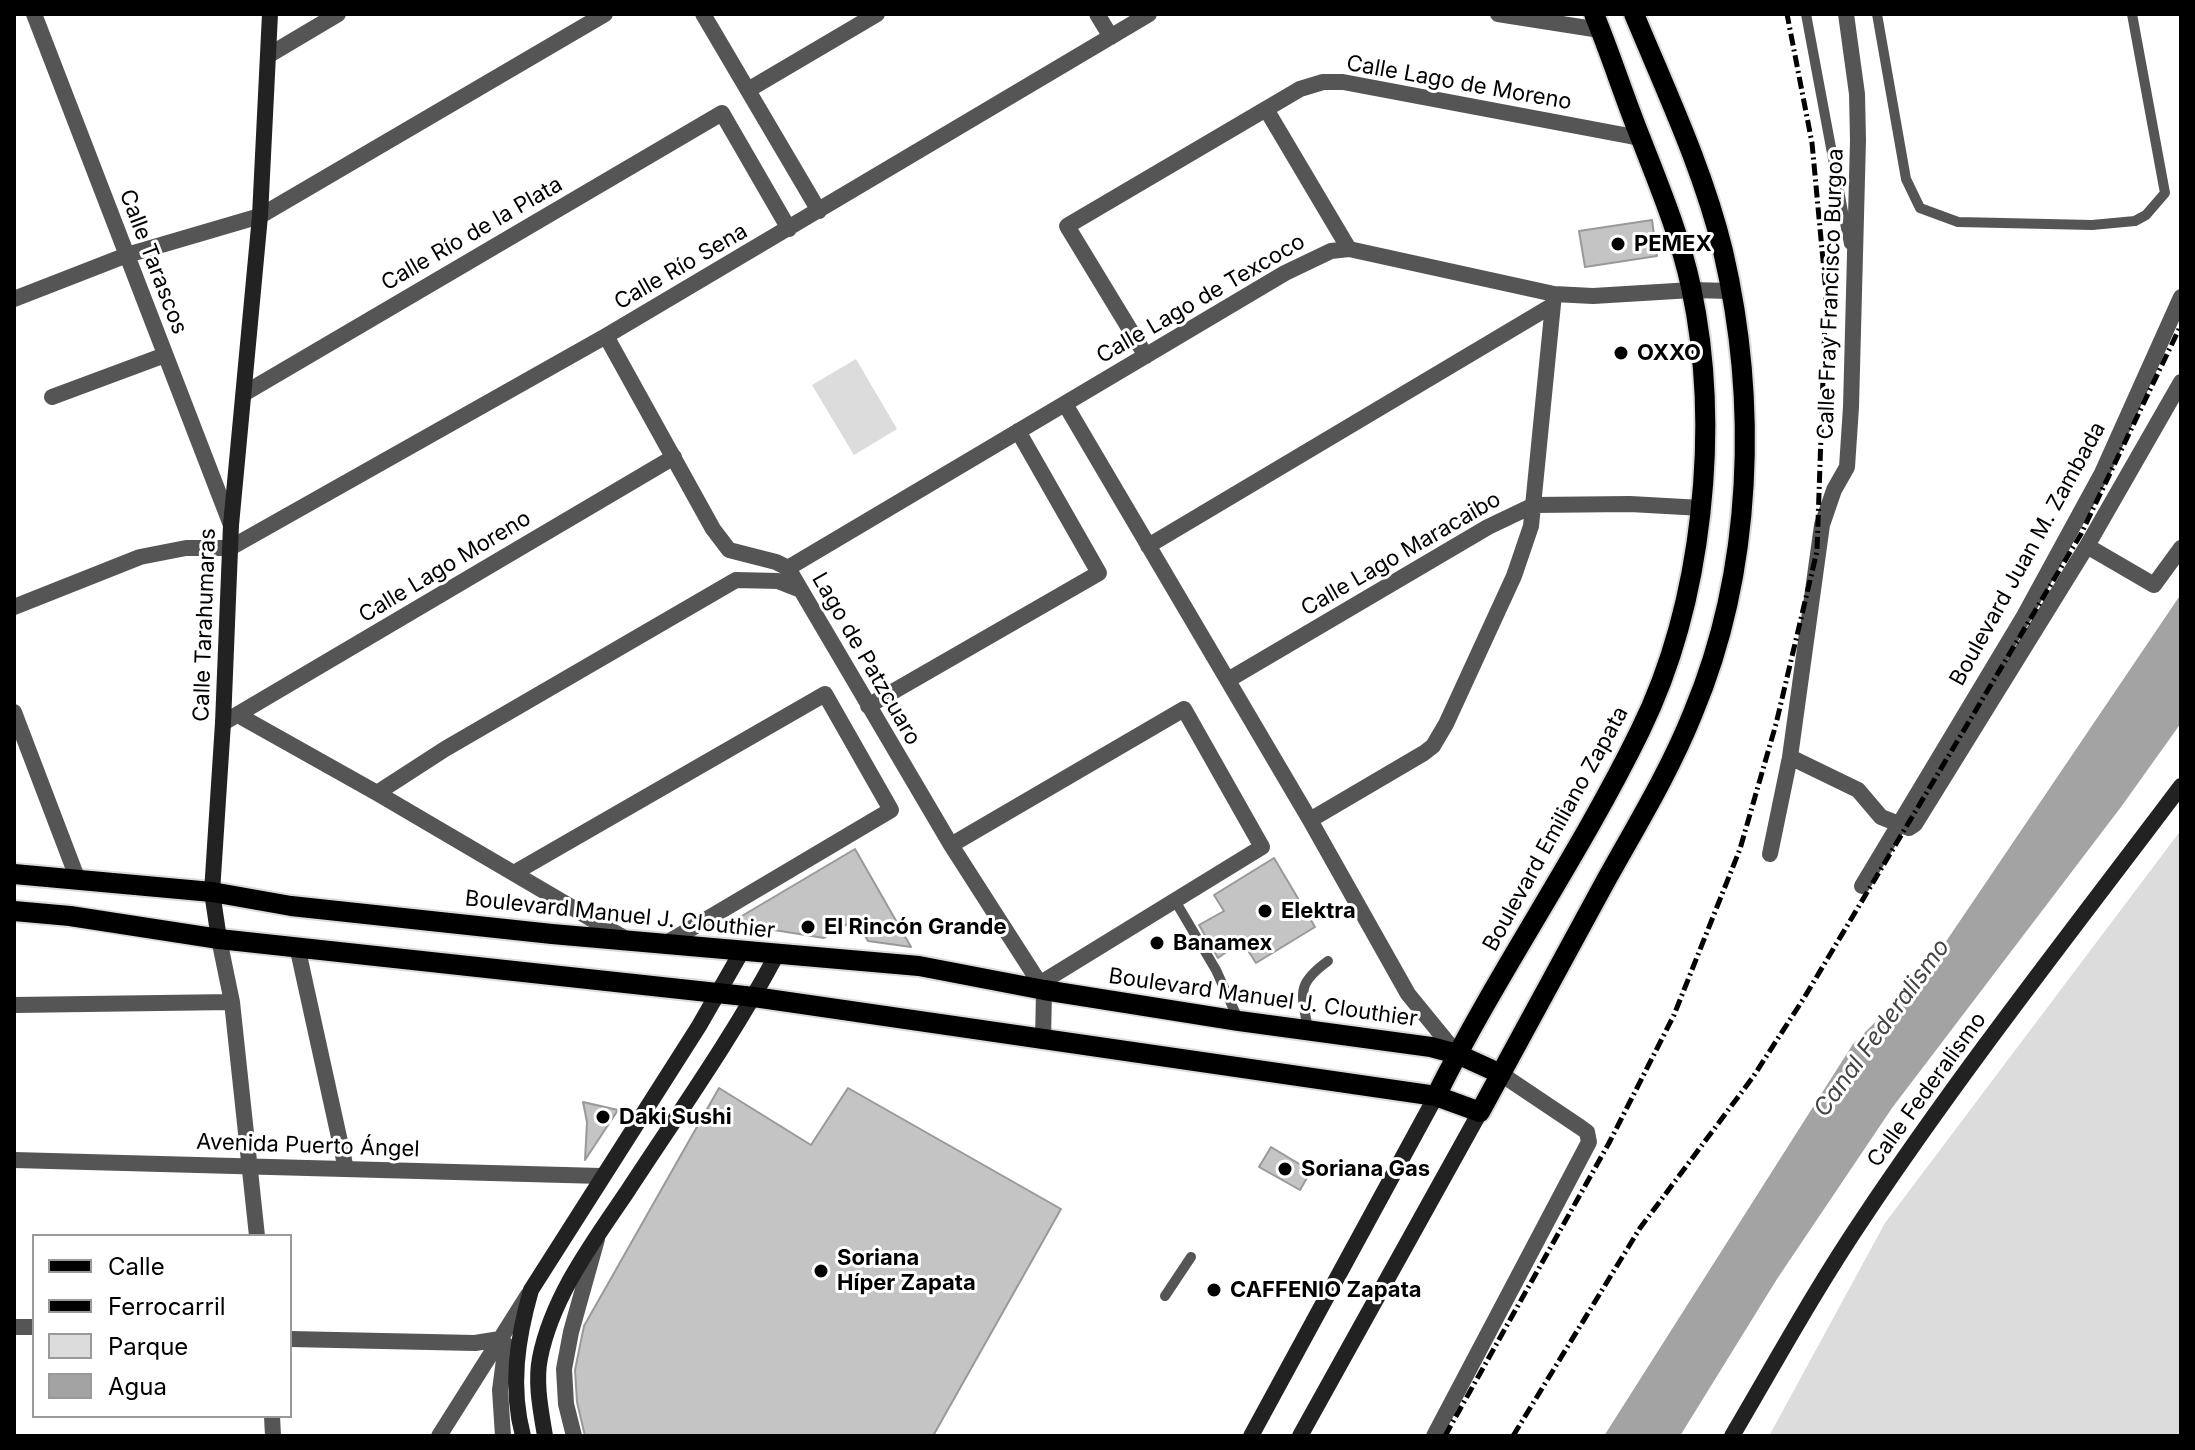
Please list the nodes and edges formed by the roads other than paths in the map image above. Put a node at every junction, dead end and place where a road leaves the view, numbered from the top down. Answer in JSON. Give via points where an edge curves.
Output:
{"nodes":[{"id":1,"x":34,"y":14,"type":"edge"},
{"id":2,"x":270,"y":14,"type":"edge"},
{"id":3,"x":338,"y":14,"type":"edge"},
{"id":4,"x":605,"y":14,"type":"edge"},
{"id":5,"x":703,"y":14,"type":"edge"},
{"id":6,"x":877,"y":14,"type":"edge"},
{"id":7,"x":1097,"y":14,"type":"edge"},
{"id":8,"x":1149,"y":14,"type":"edge"},
{"id":9,"x":1498,"y":14,"type":"edge"},
{"id":10,"x":1634,"y":14,"type":"edge"},
{"id":11,"x":1806,"y":14,"type":"edge"},
{"id":12,"x":1846,"y":14,"type":"edge"},
{"id":13,"x":1877,"y":14,"type":"edge"},
{"id":14,"x":2132,"y":14,"type":"edge"},
{"id":15,"x":1597,"y":22,"type":"edge"},
{"id":16,"x":1111,"y":37,"type":"junction"},
{"id":17,"x":269,"y":55,"type":"junction"},
{"id":18,"x":748,"y":90,"type":"junction"},
{"id":19,"x":1266,"y":109,"type":"junction"},
{"id":20,"x":1640,"y":138,"type":"junction"},
{"id":21,"x":819,"y":211,"type":"junction"},
{"id":22,"x":260,"y":216,"type":"junction"},
{"id":23,"x":789,"y":229,"type":"junction"},
{"id":24,"x":1349,"y":249,"type":"junction"},
{"id":25,"x":127,"y":255,"type":"junction"},
{"id":26,"x":1853,"y":266,"type":"junction"},
{"id":27,"x":1692,"y":290,"type":"junction"},
{"id":28,"x":1730,"y":291,"type":"junction"},
{"id":29,"x":2181,"y":297,"type":"edge"},
{"id":30,"x":14,"y":299,"type":"edge"},
{"id":31,"x":1554,"y":299,"type":"junction"},
{"id":32,"x":606,"y":336,"type":"junction"},
{"id":33,"x":165,"y":355,"type":"junction"},
{"id":34,"x":1146,"y":356,"type":"junction"},
{"id":35,"x":2181,"y":382,"type":"edge"},
{"id":36,"x":245,"y":393,"type":"junction"},
{"id":37,"x":52,"y":397,"type":"dead end"},
{"id":38,"x":1065,"y":404,"type":"junction"},
{"id":39,"x":1018,"y":431,"type":"junction"},
{"id":40,"x":674,"y":457,"type":"junction"},
{"id":41,"x":1534,"y":505,"type":"junction"},
{"id":42,"x":1702,"y":508,"type":"junction"},
{"id":43,"x":231,"y":525,"type":"junction"},
{"id":44,"x":1148,"y":546,"type":"junction"},
{"id":45,"x":2087,"y":546,"type":"junction"},
{"id":46,"x":230,"y":548,"type":"junction"},
{"id":47,"x":2181,"y":548,"type":"edge"},
{"id":48,"x":729,"y":550,"type":"junction"},
{"id":49,"x":788,"y":568,"type":"junction"},
{"id":50,"x":751,"y":579,"type":"junction"},
{"id":51,"x":801,"y":590,"type":"junction"},
{"id":52,"x":14,"y":607,"type":"edge"},
{"id":53,"x":1228,"y":680,"type":"junction"},
{"id":54,"x":868,"y":706,"type":"junction"},
{"id":55,"x":14,"y":712,"type":"edge"},
{"id":56,"x":230,"y":719,"type":"junction"},
{"id":57,"x":1790,"y":757,"type":"junction"},
{"id":58,"x":2181,"y":786,"type":"edge"},
{"id":59,"x":377,"y":793,"type":"junction"},
{"id":60,"x":1310,"y":820,"type":"junction"},
{"id":61,"x":1899,"y":824,"type":"junction"},
{"id":62,"x":951,"y":845,"type":"junction"},
{"id":63,"x":1770,"y":854,"type":"dead end"},
{"id":64,"x":514,"y":873,"type":"junction"},
{"id":65,"x":14,"y":874,"type":"edge"},
{"id":66,"x":78,"y":880,"type":"junction"},
{"id":67,"x":1862,"y":886,"type":"dead end"},
{"id":68,"x":212,"y":892,"type":"junction"},
{"id":69,"x":1174,"y":899,"type":"junction"},
{"id":70,"x":14,"y":911,"type":"edge"},
{"id":71,"x":219,"y":939,"type":"junction"},
{"id":72,"x":626,"y":940,"type":"junction"},
{"id":73,"x":665,"y":944,"type":"junction"},
{"id":74,"x":297,"y":946,"type":"junction"},
{"id":75,"x":742,"y":951,"type":"junction"},
{"id":76,"x":776,"y":956,"type":"junction"},
{"id":77,"x":1328,"y":961,"type":"dead end"},
{"id":78,"x":1042,"y":987,"type":"junction"},
{"id":79,"x":718,"y":993,"type":"junction"},
{"id":80,"x":754,"y":997,"type":"junction"},
{"id":81,"x":232,"y":1002,"type":"junction"},
{"id":82,"x":14,"y":1005,"type":"edge"},
{"id":83,"x":1239,"y":1021,"type":"junction"},
{"id":84,"x":1308,"y":1030,"type":"junction"},
{"id":85,"x":1043,"y":1041,"type":"junction"},
{"id":86,"x":1457,"y":1054,"type":"junction"},
{"id":87,"x":1501,"y":1074,"type":"junction"},
{"id":88,"x":1436,"y":1096,"type":"junction"},
{"id":89,"x":1480,"y":1112,"type":"junction"},
{"id":90,"x":14,"y":1160,"type":"edge"},
{"id":91,"x":252,"y":1167,"type":"junction"},
{"id":92,"x":346,"y":1169,"type":"junction"},
{"id":93,"x":601,"y":1176,"type":"junction"},
{"id":94,"x":257,"y":1234,"type":"edge"},
{"id":95,"x":597,"y":1237,"type":"junction"},
{"id":96,"x":1191,"y":1257,"type":"dead end"},
{"id":97,"x":531,"y":1290,"type":"junction"},
{"id":98,"x":1165,"y":1296,"type":"dead end"},
{"id":99,"x":292,"y":1339,"type":"edge"},
{"id":100,"x":500,"y":1339,"type":"junction"},
{"id":101,"x":439,"y":1436,"type":"edge"},
{"id":102,"x":503,"y":1436,"type":"edge"},
{"id":103,"x":523,"y":1436,"type":"edge"},
{"id":104,"x":545,"y":1436,"type":"edge"},
{"id":105,"x":574,"y":1436,"type":"edge"},
{"id":106,"x":1251,"y":1436,"type":"edge"},
{"id":107,"x":1300,"y":1436,"type":"edge"},
{"id":108,"x":1434,"y":1436,"type":"edge"},
{"id":109,"x":1732,"y":1436,"type":"edge"}],
"edges":[{"from":1,"to":25,"type":"street","name":"Calle Tarascos"},
{"from":2,"to":17,"type":"main road","name":"Calle Tarahumaras"},
{"from":3,"to":17,"type":"street"},
{"from":4,"to":22,"type":"street"},
{"from":5,"to":18,"type":"street"},
{"from":6,"to":18,"type":"street"},
{"from":7,"to":16,"type":"street"},
{"from":8,"to":16,"type":"street","name":"Calle Río Sena"},
{"from":9,"to":15,"type":"street"},
{"from":10,"to":28,"type":"main road","via":[[1705,192]]},
{"from":11,"to":26,"type":"lane"},
{"from":12,"to":26,"type":"street","name":"Calle Fray Francisco Burgoa","via":[[1857,94]]},
{"from":13,"to":14,"type":"lane","via":[[1906,179],[1920,208],[1958,222],[2092,225],[2135,221],[2165,193]]},
{"from":15,"to":20,"type":"main road","name":"Boulevard Emiliano Zapata"},
{"from":16,"to":21,"type":"street","name":"Calle Río Sena"},
{"from":17,"to":22,"type":"main road","name":"Calle Tarahumaras"},
{"from":18,"to":21,"type":"street"},
{"from":19,"to":20,"type":"street","name":"Calle Lago de Moreno","via":[[1300,89],[1343,82]]},
{"from":19,"to":24,"type":"street"},
{"from":19,"to":34,"type":"street","name":"Calle Lago de Moreno","via":[[1067,226]]},
{"from":20,"to":27,"type":"main road","name":"Boulevard Emiliano Zapata","via":[[1663,191]]},
{"from":21,"to":23,"type":"street","name":"Calle Río Sena"},
{"from":22,"to":25,"type":"street"},
{"from":22,"to":36,"type":"main road","name":"Calle Tarahumaras"},
{"from":23,"to":32,"type":"street","name":"Calle Río Sena"},
{"from":23,"to":36,"type":"street","name":"Calle Río de la Plata","via":[[722,113]]},
{"from":24,"to":31,"type":"street","name":"Calle Lago de Texcoco"},
{"from":24,"to":34,"type":"street","name":"Calle Lago de Texcoco","via":[[1311,259]]},
{"from":25,"to":30,"type":"street"},
{"from":25,"to":33,"type":"street","name":"Calle Tarascos"},
{"from":26,"to":57,"type":"street","name":"Calle Fray Francisco Burgoa","via":[[1847,467],[1822,525]]},
{"from":27,"to":28,"type":"street","name":"Calle Lago de Texcoco"},
{"from":27,"to":31,"type":"street","name":"Calle Lago de Texcoco"},
{"from":27,"to":42,"type":"main road","name":"Boulevard Emiliano Zapata","via":[[1706,444]]},
{"from":28,"to":87,"type":"main road","via":[[1741,361],[1746,453],[1736,554],[1717,642],[1694,713],[1658,787]]},
{"from":29,"to":61,"type":"street","name":"Boulevard Juan M. Zambada","via":[[2102,473],[2024,616]]},
{"from":31,"to":41,"type":"street"},
{"from":31,"to":44,"type":"street"},
{"from":32,"to":40,"type":"street"},
{"from":32,"to":46,"type":"street","name":"Calle Río Sena"},
{"from":33,"to":37,"type":"street"},
{"from":33,"to":43,"type":"street","name":"Calle Tarascos"},
{"from":34,"to":38,"type":"street","name":"Calle Lago de Texcoco"},
{"from":35,"to":45,"type":"street","name":"Boulevard Juan M. Zambada"},
{"from":36,"to":43,"type":"main road","name":"Calle Tarahumaras"},
{"from":38,"to":39,"type":"street","name":"Calle Lago de Texcoco"},
{"from":38,"to":44,"type":"street"},
{"from":39,"to":49,"type":"street","name":"Calle Lago de Texcoco"},
{"from":39,"to":54,"type":"street","via":[[1099,573]]},
{"from":40,"to":48,"type":"street"},
{"from":40,"to":56,"type":"street","name":"Calle Lago Moreno"},
{"from":41,"to":42,"type":"street","name":"Calle Lago Maracaibo"},
{"from":41,"to":53,"type":"street","name":"Calle Lago Maracaibo"},
{"from":41,"to":60,"type":"street","via":[[1514,576],[1441,736],[1424,753]]},
{"from":42,"to":86,"type":"main road","name":"Boulevard Emiliano Zapata","via":[[1673,646],[1642,729]]},
{"from":43,"to":46,"type":"main road","name":"Calle Tarahumaras"},
{"from":44,"to":53,"type":"street"},
{"from":45,"to":47,"type":"street","via":[[2154,585]]},
{"from":45,"to":61,"type":"street","name":"Boulevard Juan M. Zambada","via":[[1915,824]]},
{"from":46,"to":52,"type":"street","via":[[186,548],[140,557]]},
{"from":46,"to":56,"type":"main road","name":"Calle Tarahumaras"},
{"from":48,"to":49,"type":"street","name":"Lago de Patzcuaro"},
{"from":48,"to":50,"type":"street"},
{"from":49,"to":51,"type":"street","name":"Lago de Patzcuaro"},
{"from":50,"to":51,"type":"street"},
{"from":50,"to":59,"type":"street","via":[[728,583]]},
{"from":51,"to":54,"type":"street","name":"Lago de Patzcuaro"},
{"from":53,"to":60,"type":"street"},
{"from":54,"to":62,"type":"street","name":"Lago de Patzcuaro"},
{"from":55,"to":66,"type":"street"},
{"from":56,"to":59,"type":"street"},
{"from":56,"to":68,"type":"main road","name":"Calle Tarahumaras"},
{"from":57,"to":61,"type":"street","via":[[1858,790],[1881,817]]},
{"from":57,"to":63,"type":"street","name":"Calle Fray Francisco Burgoa"},
{"from":58,"to":109,"type":"main road","name":"Calle Federalismo","via":[[1897,1169]]},
{"from":59,"to":64,"type":"street"},
{"from":60,"to":86,"type":"street","via":[[1408,994]]},
{"from":61,"to":67,"type":"street","name":"Boulevard Juan M. Zambada"},
{"from":62,"to":69,"type":"street","via":[[1184,709],[1262,847]]},
{"from":62,"to":78,"type":"street","name":"Lago de Patzcuaro"},
{"from":64,"to":72,"type":"street"},
{"from":64,"to":73,"type":"street","via":[[825,694],[891,810]]},
{"from":65,"to":66,"type":"main road","name":"Boulevard Manuel J. Clouthier"},
{"from":66,"to":68,"type":"main road","name":"Boulevard Manuel J. Clouthier"},
{"from":68,"to":71,"type":"main road","name":"Calle Tarahumaras"},
{"from":68,"to":72,"type":"main road","name":"Boulevard Manuel J. Clouthier","via":[[291,906]]},
{"from":69,"to":78,"type":"street"},
{"from":69,"to":83,"type":"lane"},
{"from":70,"to":71,"type":"main road"},
{"from":71,"to":74,"type":"main road"},
{"from":71,"to":81,"type":"street","name":"Calle Tarahumaras"},
{"from":72,"to":73,"type":"main road","name":"Boulevard Manuel J. Clouthier"},
{"from":73,"to":75,"type":"main road","name":"Boulevard Manuel J. Clouthier"},
{"from":74,"to":79,"type":"main road"},
{"from":74,"to":92,"type":"street"},
{"from":75,"to":76,"type":"main road","name":"Boulevard Manuel J. Clouthier"},
{"from":75,"to":79,"type":"main road"},
{"from":76,"to":78,"type":"main road","name":"Boulevard Manuel J. Clouthier","via":[[919,966]]},
{"from":76,"to":80,"type":"main road"},
{"from":77,"to":84,"type":"lane","via":[[1304,985]]},
{"from":78,"to":83,"type":"main road","name":"Boulevard Manuel J. Clouthier"},
{"from":78,"to":85,"type":"street"},
{"from":79,"to":80,"type":"main road"},
{"from":79,"to":93,"type":"main road"},
{"from":80,"to":85,"type":"main road"},
{"from":80,"to":95,"type":"main road"},
{"from":81,"to":82,"type":"street"},
{"from":81,"to":91,"type":"street","name":"Calle Tarahumaras"},
{"from":83,"to":84,"type":"main road","name":"Boulevard Manuel J. Clouthier"},
{"from":84,"to":86,"type":"main road","name":"Boulevard Manuel J. Clouthier"},
{"from":85,"to":88,"type":"main road"},
{"from":86,"to":87,"type":"main road","name":"Boulevard Manuel J. Clouthier"},
{"from":86,"to":88,"type":"main road","name":"Boulevard Emiliano Zapata"},
{"from":87,"to":89,"type":"main road"},
{"from":87,"to":108,"type":"street","via":[[1580,1127],[1589,1142]]},
{"from":88,"to":89,"type":"main road"},
{"from":88,"to":106,"type":"main road","name":"Boulevard Emiliano Zapata"},
{"from":89,"to":107,"type":"main road"},
{"from":90,"to":91,"type":"street","name":"Avenida Puerto Ángel"},
{"from":91,"to":92,"type":"street","name":"Avenida Puerto Ángel"},
{"from":91,"to":94,"type":"street","name":"Calle Tarahumaras"},
{"from":92,"to":93,"type":"street","name":"Avenida Puerto Ángel"},
{"from":93,"to":97,"type":"main road"},
{"from":95,"to":104,"type":"main road","via":[[563,1295],[540,1360]]},
{"from":95,"to":105,"type":"street","via":[[564,1369]]},
{"from":96,"to":98,"type":"lane"},
{"from":97,"to":100,"type":"street"},
{"from":97,"to":103,"type":"main road","via":[[515,1378]]},
{"from":99,"to":100,"type":"street"},
{"from":100,"to":101,"type":"street"},
{"from":100,"to":102,"type":"street","via":[[506,1345],[500,1390]]}]}
